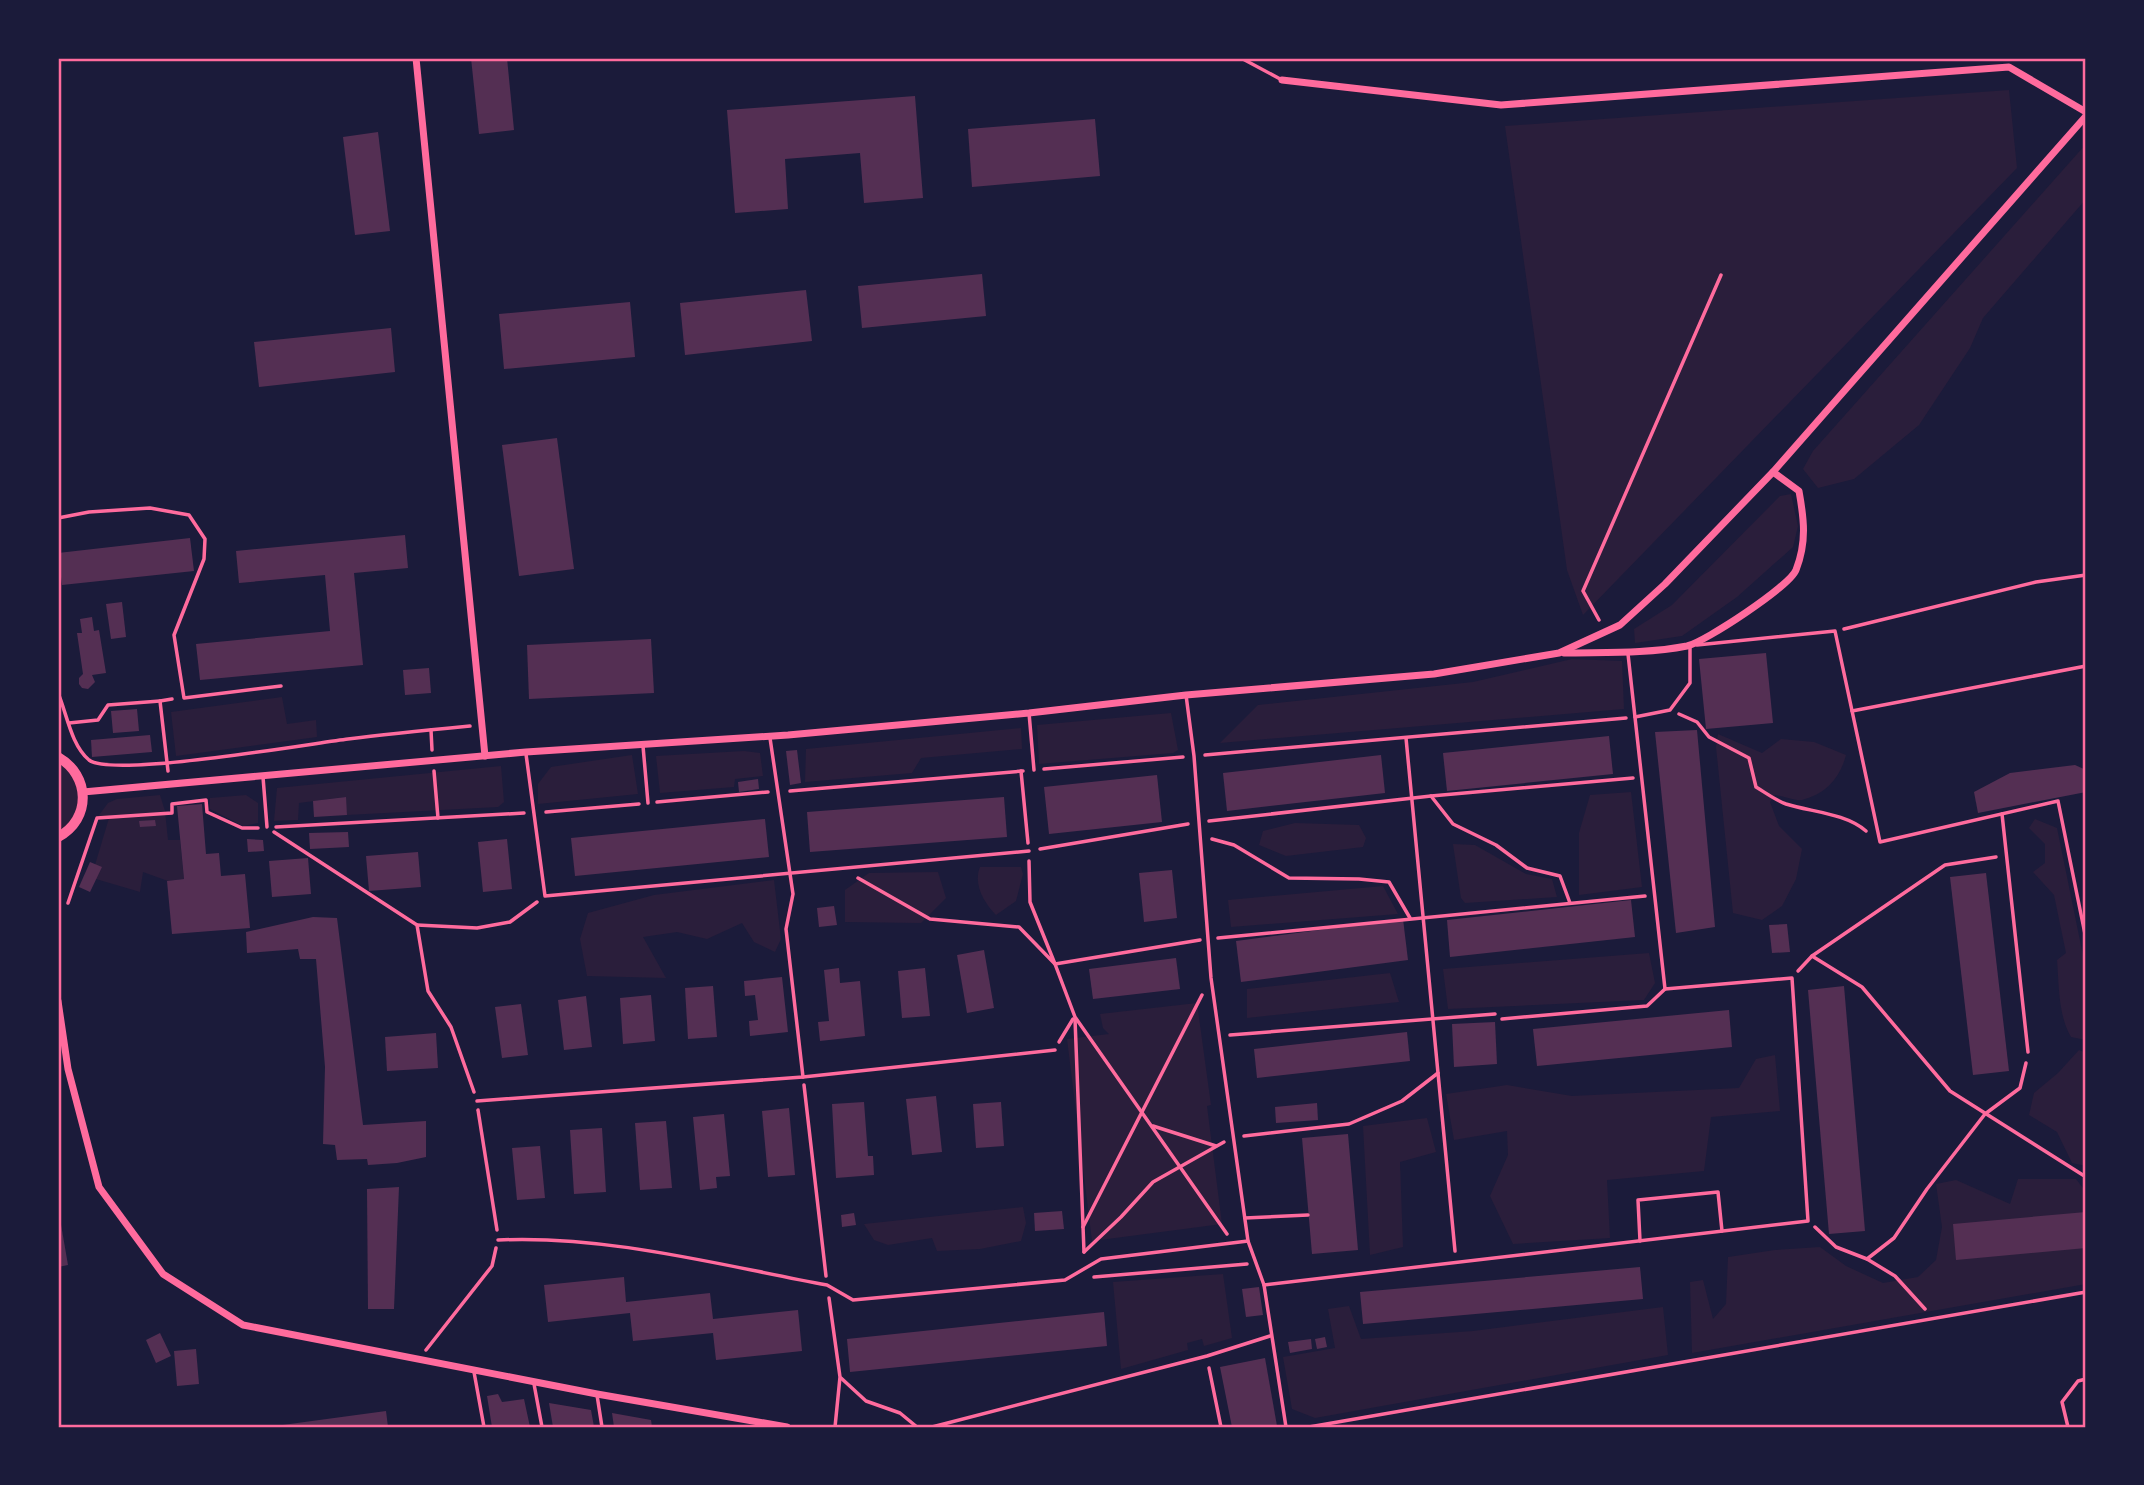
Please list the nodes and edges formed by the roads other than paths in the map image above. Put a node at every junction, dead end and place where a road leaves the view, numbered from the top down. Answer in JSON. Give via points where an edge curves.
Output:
{"nodes":[{"id":1,"x":416,"y":58,"type":"edge"},
{"id":2,"x":1241,"y":58,"type":"edge"},
{"id":3,"x":1282,"y":80,"type":"joint"},
{"id":4,"x":2086,"y":114,"type":"edge"},
{"id":5,"x":1773,"y":471,"type":"junction"},
{"id":6,"x":58,"y":518,"type":"edge"},
{"id":7,"x":1690,"y":645,"type":"junction"},
{"id":8,"x":1628,"y":652,"type":"junction"},
{"id":9,"x":1559,"y":653,"type":"junction"},
{"id":10,"x":2086,"y":666,"type":"edge"},
{"id":11,"x":281,"y":686,"type":"dead end"},
{"id":12,"x":1186,"y":695,"type":"junction"},
{"id":13,"x":1852,"y":711,"type":"junction"},
{"id":14,"x":1029,"y":713,"type":"junction"},
{"id":15,"x":1635,"y":717,"type":"junction"},
{"id":16,"x":770,"y":736,"type":"junction"},
{"id":17,"x":643,"y":744,"type":"junction"},
{"id":18,"x":526,"y":752,"type":"junction"},
{"id":19,"x":485,"y":756,"type":"junction"},
{"id":20,"x":58,"y":757,"type":"edge"},
{"id":21,"x":1034,"y":770,"type":"road end"},
{"id":22,"x":263,"y":777,"type":"junction"},
{"id":23,"x":83,"y":792,"type":"junction"},
{"id":24,"x":648,"y":803,"type":"road end"},
{"id":25,"x":2002,"y":814,"type":"junction"},
{"id":26,"x":267,"y":827,"type":"road end"},
{"id":27,"x":58,"y":837,"type":"edge"},
{"id":28,"x":1028,"y":851,"type":"road end"},
{"id":29,"x":790,"y":873,"type":"junction"},
{"id":30,"x":2086,"y":939,"type":"edge"},
{"id":31,"x":1665,"y":989,"type":"junction"},
{"id":32,"x":58,"y":1001,"type":"edge"},
{"id":33,"x":1502,"y":1019,"type":"road end"},
{"id":34,"x":1055,"y":1050,"type":"road end"},
{"id":35,"x":2028,"y":1052,"type":"road end"},
{"id":36,"x":803,"y":1077,"type":"junction"},
{"id":37,"x":477,"y":1101,"type":"road end"},
{"id":38,"x":1308,"y":1215,"type":"dead end"},
{"id":39,"x":1245,"y":1218,"type":"junction"},
{"id":40,"x":1722,"y":1231,"type":"junction"},
{"id":41,"x":498,"y":1240,"type":"road end"},
{"id":42,"x":1248,"y":1241,"type":"junction"},
{"id":43,"x":1640,"y":1241,"type":"junction"},
{"id":44,"x":1264,"y":1285,"type":"junction"},
{"id":45,"x":2086,"y":1292,"type":"edge"},
{"id":46,"x":1270,"y":1336,"type":"junction"},
{"id":47,"x":473,"y":1370,"type":"junction"},
{"id":48,"x":2086,"y":1379,"type":"edge"},
{"id":49,"x":534,"y":1382,"type":"junction"},
{"id":50,"x":597,"y":1394,"type":"junction"},
{"id":51,"x":484,"y":1427,"type":"edge"},
{"id":52,"x":542,"y":1427,"type":"edge"},
{"id":53,"x":602,"y":1427,"type":"edge"},
{"id":54,"x":787,"y":1427,"type":"edge"},
{"id":55,"x":932,"y":1427,"type":"edge"},
{"id":56,"x":1286,"y":1427,"type":"edge"},
{"id":57,"x":1309,"y":1427,"type":"edge"},
{"id":58,"x":2068,"y":1427,"type":"edge"}],
"edges":[{"from":1,"to":19,"type":"street"},
{"from":2,"to":3,"type":"lane"},
{"from":3,"to":4,"type":"street","via":[[1501,106],[2009,67]]},
{"from":4,"to":5,"type":"street"},
{"from":5,"to":7,"type":"street","via":[[1799,491],[1805,528],[1795,573],[1743,616]]},
{"from":5,"to":9,"type":"street","via":[[1620,625]]},
{"from":6,"to":11,"type":"lane","via":[[150,508],[190,515],[205,539],[204,559],[174,635],[184,698]]},
{"from":7,"to":8,"type":"street"},
{"from":7,"to":13,"type":"lane","via":[[1835,631]]},
{"from":7,"to":15,"type":"lane","via":[[1690,683],[1670,710]]},
{"from":8,"to":9,"type":"street"},
{"from":8,"to":15,"type":"lane"},
{"from":9,"to":12,"type":"street","via":[[1434,674]]},
{"from":10,"to":13,"type":"lane"},
{"from":12,"to":14,"type":"street"},
{"from":12,"to":39,"type":"lane","via":[[1211,978]]},
{"from":13,"to":25,"type":"lane","via":[[1880,842]]},
{"from":14,"to":16,"type":"street"},
{"from":14,"to":21,"type":"lane"},
{"from":15,"to":31,"type":"lane"},
{"from":16,"to":17,"type":"street"},
{"from":16,"to":29,"type":"lane"},
{"from":17,"to":18,"type":"street"},
{"from":17,"to":24,"type":"lane"},
{"from":18,"to":19,"type":"street"},
{"from":18,"to":29,"type":"lane","via":[[545,897]]},
{"from":19,"to":22,"type":"street"},
{"from":20,"to":23,"type":"street","via":[[80,778]]},
{"from":22,"to":23,"type":"street"},
{"from":22,"to":26,"type":"lane"},
{"from":23,"to":27,"type":"street","via":[[77,821]]},
{"from":25,"to":30,"type":"lane","via":[[2058,801]]},
{"from":25,"to":35,"type":"lane"},
{"from":28,"to":29,"type":"lane"},
{"from":29,"to":36,"type":"lane","via":[[793,894],[786,929]]},
{"from":31,"to":33,"type":"lane","via":[[1647,1006]]},
{"from":31,"to":40,"type":"lane","via":[[1791,978],[1808,1221]]},
{"from":32,"to":47,"type":"street","via":[[68,1069],[99,1187],[163,1274],[243,1325]]},
{"from":34,"to":36,"type":"lane"},
{"from":36,"to":37,"type":"lane"},
{"from":38,"to":39,"type":"lane"},
{"from":39,"to":42,"type":"lane"},
{"from":40,"to":43,"type":"lane"},
{"from":40,"to":43,"type":"lane","via":[[1718,1192],[1638,1200]]},
{"from":41,"to":42,"type":"lane","via":[[607,1244],[827,1285],[853,1300],[1065,1280],[1101,1259]]},
{"from":42,"to":44,"type":"lane"},
{"from":43,"to":44,"type":"lane"},
{"from":44,"to":46,"type":"lane"},
{"from":45,"to":57,"type":"lane"},
{"from":46,"to":55,"type":"lane"},
{"from":46,"to":56,"type":"lane"},
{"from":47,"to":49,"type":"street"},
{"from":47,"to":51,"type":"lane"},
{"from":48,"to":58,"type":"lane","via":[[2078,1381],[2062,1402]]},
{"from":49,"to":50,"type":"street"},
{"from":49,"to":52,"type":"lane"},
{"from":50,"to":53,"type":"lane"},
{"from":50,"to":54,"type":"street"}]}
